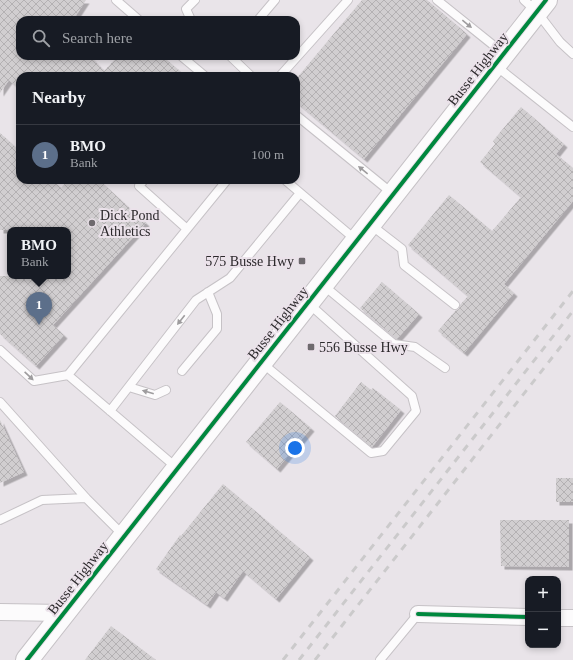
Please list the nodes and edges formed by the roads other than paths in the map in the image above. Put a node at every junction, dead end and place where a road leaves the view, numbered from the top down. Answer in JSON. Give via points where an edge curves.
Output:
{"nodes":[{"id":1,"x":116,"y":0,"type":"edge"},
{"id":2,"x":195,"y":0,"type":"edge"},
{"id":3,"x":275,"y":0,"type":"edge"},
{"id":4,"x":348,"y":0,"type":"edge"},
{"id":5,"x":437,"y":0,"type":"edge"},
{"id":6,"x":536,"y":4,"type":"edge"},
{"id":7,"x":134,"y":16,"type":"edge"},
{"id":8,"x":189,"y":16,"type":"edge"},
{"id":9,"x":261,"y":16,"type":"edge"},
{"id":10,"x":300,"y":54,"type":"edge"},
{"id":11,"x":573,"y":54,"type":"edge"},
{"id":12,"x":186,"y":60,"type":"edge"},
{"id":13,"x":234,"y":60,"type":"edge"},
{"id":14,"x":294,"y":60,"type":"edge"},
{"id":15,"x":499,"y":60,"type":"junction"},
{"id":16,"x":199,"y":72,"type":"edge"},
{"id":17,"x":247,"y":72,"type":"edge"},
{"id":18,"x":284,"y":72,"type":"edge"},
{"id":19,"x":300,"y":118,"type":"edge"},
{"id":20,"x":573,"y":127,"type":"edge"},
{"id":21,"x":141,"y":184,"type":"edge"},
{"id":22,"x":224,"y":184,"type":"edge"},
{"id":23,"x":290,"y":184,"type":"edge"},
{"id":24,"x":300,"y":193,"type":"junction"},
{"id":25,"x":394,"y":194,"type":"junction"},
{"id":26,"x":370,"y":224,"type":"junction"},
{"id":27,"x":187,"y":229,"type":"junction"},
{"id":28,"x":357,"y":241,"type":"junction"},
{"id":29,"x":322,"y":285,"type":"junction"},
{"id":30,"x":208,"y":292,"type":"junction"},
{"id":31,"x":308,"y":304,"type":"junction"},
{"id":32,"x":455,"y":305,"type":"dead end"},
{"id":33,"x":0,"y":350,"type":"edge"},
{"id":34,"x":262,"y":362,"type":"junction"},
{"id":35,"x":445,"y":368,"type":"dead end"},
{"id":36,"x":182,"y":371,"type":"dead end"},
{"id":37,"x":68,"y":375,"type":"junction"},
{"id":38,"x":129,"y":387,"type":"junction"},
{"id":39,"x":166,"y":390,"type":"dead end"},
{"id":40,"x":0,"y":402,"type":"edge"},
{"id":41,"x":110,"y":411,"type":"junction"},
{"id":42,"x":177,"y":469,"type":"junction"},
{"id":43,"x":86,"y":498,"type":"junction"},
{"id":44,"x":0,"y":520,"type":"edge"},
{"id":45,"x":124,"y":536,"type":"junction"},
{"id":46,"x":0,"y":612,"type":"edge"},
{"id":47,"x":64,"y":613,"type":"junction"},
{"id":48,"x":418,"y":614,"type":"joint"},
{"id":49,"x":525,"y":617,"type":"edge"},
{"id":50,"x":561,"y":618,"type":"edge"},
{"id":51,"x":573,"y":618,"type":"edge"},
{"id":52,"x":27,"y":660,"type":"edge"},
{"id":53,"x":380,"y":660,"type":"edge"}],
"edges":[{"from":1,"to":7,"type":"lane"},
{"from":2,"to":8,"type":"lane","via":[[186,9]]},
{"from":3,"to":9,"type":"lane"},
{"from":4,"to":10,"type":"lane"},
{"from":5,"to":15,"type":"lane","one_way":true},
{"from":6,"to":11,"type":"lane","via":[[560,42]]},
{"from":6,"to":15,"type":"main road","name":"Busse Highway"},
{"from":12,"to":16,"type":"lane"},
{"from":13,"to":17,"type":"lane"},
{"from":14,"to":18,"type":"lane"},
{"from":15,"to":20,"type":"lane"},
{"from":15,"to":25,"type":"main road","name":"Busse Highway"},
{"from":25,"to":19,"type":"lane","one_way":true},
{"from":21,"to":27,"type":"lane","via":[[139,186]]},
{"from":22,"to":27,"type":"lane"},
{"from":23,"to":24,"type":"lane"},
{"from":24,"to":28,"type":"lane"},
{"from":24,"to":30,"type":"lane","via":[[230,278]]},
{"from":25,"to":26,"type":"main road","name":"Busse Highway"},
{"from":26,"to":28,"type":"main road","name":"Busse Highway"},
{"from":26,"to":32,"type":"lane","via":[[402,249],[404,265]]},
{"from":27,"to":37,"type":"lane"},
{"from":28,"to":29,"type":"main road","name":"Busse Highway"},
{"from":29,"to":31,"type":"main road","name":"Busse Highway"},
{"from":29,"to":35,"type":"lane","via":[[394,344],[415,347]]},
{"from":30,"to":36,"type":"lane","via":[[217,314],[216,329]]},
{"from":30,"to":38,"type":"lane","one_way":true,"via":[[196,300]]},
{"from":31,"to":34,"type":"main road","name":"Busse Highway"},
{"from":31,"to":34,"type":"lane","via":[[412,396],[416,411],[383,451],[371,453]]},
{"from":33,"to":37,"type":"lane","one_way":true,"via":[[34,382]]},
{"from":34,"to":42,"type":"main road","name":"Busse Highway"},
{"from":37,"to":41,"type":"lane"},
{"from":39,"to":38,"type":"lane","one_way":true,"via":[[156,395]]},
{"from":38,"to":41,"type":"lane"},
{"from":40,"to":43,"type":"lane"},
{"from":41,"to":42,"type":"lane"},
{"from":42,"to":45,"type":"main road","name":"Busse Highway"},
{"from":43,"to":44,"type":"lane","via":[[42,500]]},
{"from":43,"to":45,"type":"lane"},
{"from":45,"to":47,"type":"main road","name":"Busse Highway"},
{"from":46,"to":47,"type":"street"},
{"from":47,"to":52,"type":"main road","name":"Busse Highway"},
{"from":48,"to":49,"type":"street"},
{"from":48,"to":53,"type":"lane"},
{"from":50,"to":51,"type":"street"}]}
